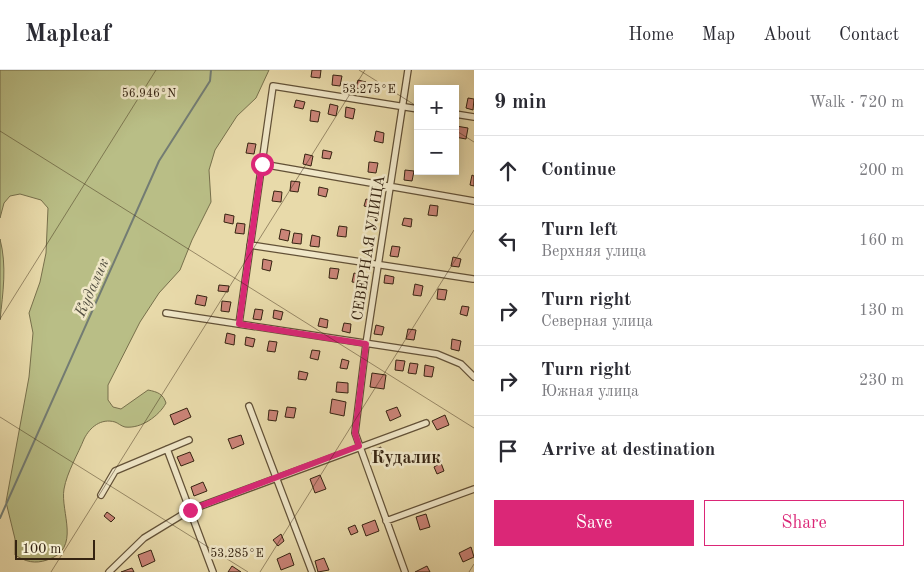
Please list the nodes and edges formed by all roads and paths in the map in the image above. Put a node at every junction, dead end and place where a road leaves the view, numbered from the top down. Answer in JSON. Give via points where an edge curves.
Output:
{"nodes":[{"id":1,"x":408,"y":70,"type":"edge"},
{"id":2,"x":402,"y":107,"type":"junction"},
{"id":3,"x":414,"y":108,"type":"edge"},
{"id":4,"x":459,"y":115,"type":"edge"},
{"id":5,"x":474,"y":117,"type":"edge"},
{"id":6,"x":262,"y":164,"type":"junction"},
{"id":7,"x":391,"y":185,"type":"junction"},
{"id":8,"x":474,"y":201,"type":"edge"},
{"id":9,"x":250,"y":244,"type":"junction"},
{"id":10,"x":378,"y":265,"type":"junction"},
{"id":11,"x":473,"y":279,"type":"edge"},
{"id":12,"x":166,"y":313,"type":"dead end"},
{"id":13,"x":239,"y":324,"type":"junction"},
{"id":14,"x":366,"y":344,"type":"junction"},
{"id":15,"x":474,"y":377,"type":"edge"},
{"id":16,"x":249,"y":406,"type":"dead end"},
{"id":17,"x":426,"y":423,"type":"dead end"},
{"id":18,"x":189,"y":440,"type":"dead end"},
{"id":19,"x":359,"y":446,"type":"junction"},
{"id":20,"x":167,"y":449,"type":"junction"},
{"id":21,"x":277,"y":477,"type":"junction"},
{"id":22,"x":474,"y":489,"type":"edge"},
{"id":23,"x":101,"y":495,"type":"dead end"},
{"id":24,"x":190,"y":510,"type":"junction"},
{"id":25,"x":386,"y":521,"type":"junction"},
{"id":26,"x":112,"y":571,"type":"edge"},
{"id":27,"x":213,"y":572,"type":"edge"},
{"id":28,"x":312,"y":572,"type":"edge"},
{"id":29,"x":405,"y":572,"type":"edge"}],
"edges":[{"from":1,"to":2,"type":"street","name":"СЕВЕРНАЯ УЛИЦА"},
{"from":2,"to":3,"type":"street"},
{"from":2,"to":6,"type":"street","via":[[273,86]]},
{"from":2,"to":7,"type":"street","name":"СЕВЕРНАЯ УЛИЦА"},
{"from":4,"to":5,"type":"street"},
{"from":6,"to":7,"type":"street"},
{"from":6,"to":9,"type":"street"},
{"from":7,"to":8,"type":"street"},
{"from":7,"to":10,"type":"street","name":"СЕВЕРНАЯ УЛИЦА"},
{"from":9,"to":10,"type":"street"},
{"from":9,"to":13,"type":"street"},
{"from":10,"to":11,"type":"street"},
{"from":10,"to":14,"type":"street","name":"СЕВЕРНАЯ УЛИЦА"},
{"from":12,"to":13,"type":"street"},
{"from":13,"to":14,"type":"street"},
{"from":14,"to":15,"type":"street","via":[[437,354],[461,364]]},
{"from":14,"to":19,"type":"street","name":"СЕВЕРНАЯ УЛИЦА","via":[[355,433]]},
{"from":16,"to":21,"type":"street"},
{"from":17,"to":19,"type":"street"},
{"from":18,"to":20,"type":"street"},
{"from":19,"to":21,"type":"street"},
{"from":19,"to":25,"type":"street","name":"СЕВЕРНАЯ УЛИЦА"},
{"from":20,"to":23,"type":"street","via":[[115,471]]},
{"from":20,"to":24,"type":"street"},
{"from":21,"to":24,"type":"street"},
{"from":21,"to":28,"type":"street"},
{"from":22,"to":25,"type":"street"},
{"from":24,"to":26,"type":"street","via":[[144,538]]},
{"from":24,"to":27,"type":"street"},
{"from":25,"to":29,"type":"street","name":"СЕВЕРНАЯ УЛИЦА"}]}
